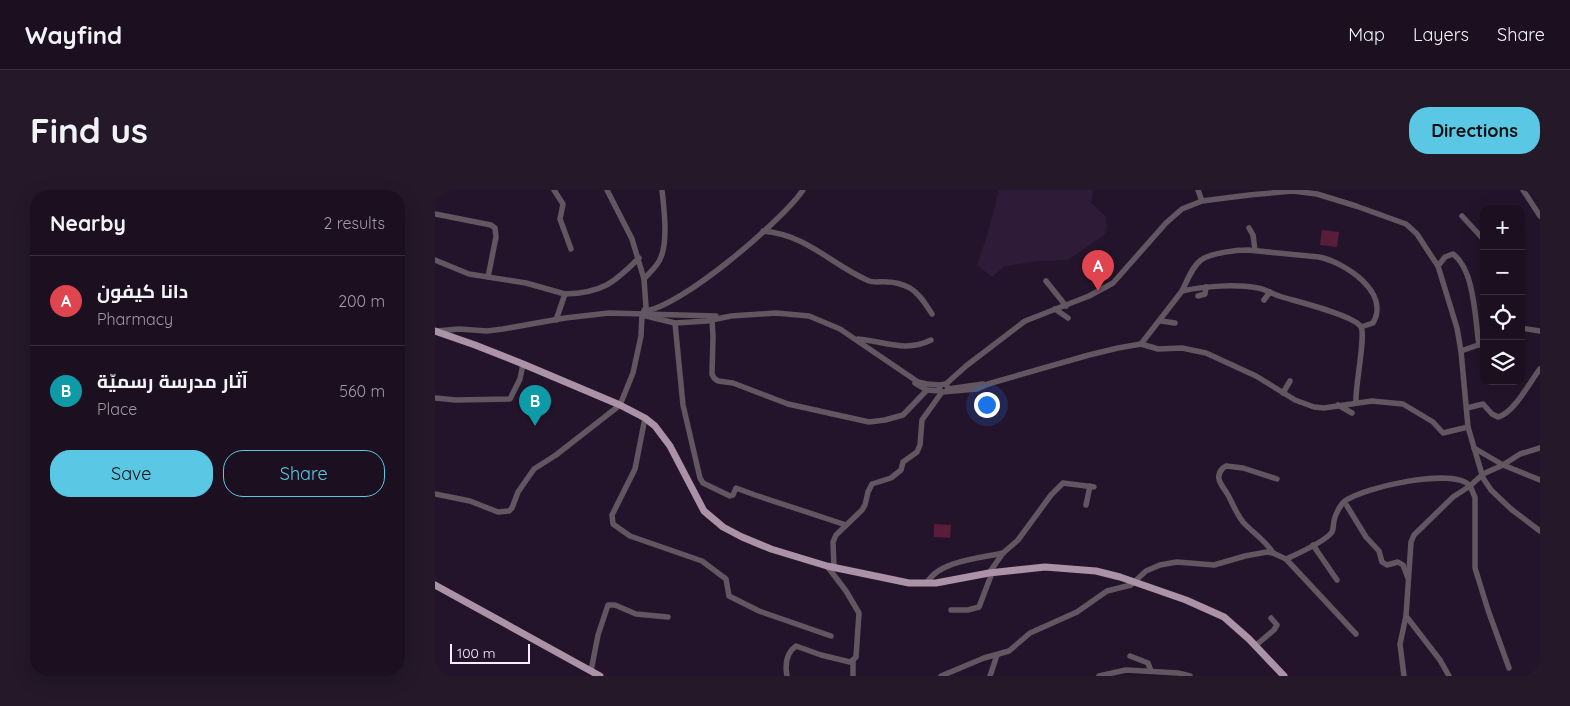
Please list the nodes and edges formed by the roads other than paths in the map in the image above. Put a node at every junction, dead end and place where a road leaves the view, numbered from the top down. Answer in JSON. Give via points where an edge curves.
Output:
{"nodes":[{"id":1,"x":554,"y":190,"type":"edge"},
{"id":2,"x":607,"y":190,"type":"edge"},
{"id":3,"x":662,"y":190,"type":"edge"},
{"id":4,"x":803,"y":190,"type":"edge"},
{"id":5,"x":1198,"y":190,"type":"edge"},
{"id":6,"x":1523,"y":190,"type":"edge"},
{"id":7,"x":1293,"y":191,"type":"edge"},
{"id":8,"x":1264,"y":192,"type":"edge"},
{"id":9,"x":1202,"y":201,"type":"junction"},
{"id":10,"x":435,"y":214,"type":"edge"},
{"id":11,"x":1462,"y":216,"type":"dead end"},
{"id":12,"x":1540,"y":216,"type":"edge"},
{"id":13,"x":1249,"y":228,"type":"dead end"},
{"id":14,"x":763,"y":231,"type":"junction"},
{"id":15,"x":1480,"y":236,"type":"edge"},
{"id":16,"x":571,"y":249,"type":"dead end"},
{"id":17,"x":1255,"y":250,"type":"junction"},
{"id":18,"x":639,"y":258,"type":"junction"},
{"id":19,"x":435,"y":260,"type":"edge"},
{"id":20,"x":1437,"y":266,"type":"junction"},
{"id":21,"x":489,"y":277,"type":"junction"},
{"id":22,"x":644,"y":279,"type":"junction"},
{"id":23,"x":1046,"y":281,"type":"dead end"},
{"id":24,"x":1206,"y":287,"type":"junction"},
{"id":25,"x":1182,"y":291,"type":"junction"},
{"id":26,"x":1269,"y":292,"type":"junction"},
{"id":27,"x":565,"y":294,"type":"junction"},
{"id":28,"x":1198,"y":296,"type":"dead end"},
{"id":29,"x":1264,"y":300,"type":"dead end"},
{"id":30,"x":1066,"y":306,"type":"junction"},
{"id":31,"x":1055,"y":309,"type":"junction"},
{"id":32,"x":643,"y":313,"type":"junction"},
{"id":33,"x":932,"y":314,"type":"dead end"},
{"id":34,"x":721,"y":317,"type":"junction"},
{"id":35,"x":1068,"y":318,"type":"dead end"},
{"id":36,"x":557,"y":320,"type":"junction"},
{"id":37,"x":712,"y":320,"type":"junction"},
{"id":38,"x":1161,"y":321,"type":"junction"},
{"id":39,"x":675,"y":323,"type":"junction"},
{"id":40,"x":1175,"y":323,"type":"dead end"},
{"id":41,"x":1361,"y":327,"type":"junction"},
{"id":42,"x":1525,"y":328,"type":"edge"},
{"id":43,"x":435,"y":331,"type":"edge"},
{"id":44,"x":1540,"y":331,"type":"edge"},
{"id":45,"x":856,"y":339,"type":"junction"},
{"id":46,"x":931,"y":340,"type":"dead end"},
{"id":47,"x":1480,"y":340,"type":"edge"},
{"id":48,"x":1141,"y":344,"type":"junction"},
{"id":49,"x":1480,"y":344,"type":"edge"},
{"id":50,"x":1461,"y":351,"type":"junction"},
{"id":51,"x":523,"y":364,"type":"junction"},
{"id":52,"x":896,"y":368,"type":"junction"},
{"id":53,"x":1540,"y":369,"type":"edge"},
{"id":54,"x":1290,"y":381,"type":"dead end"},
{"id":55,"x":945,"y":389,"type":"junction"},
{"id":56,"x":927,"y":390,"type":"junction"},
{"id":57,"x":1283,"y":393,"type":"junction"},
{"id":58,"x":435,"y":398,"type":"edge"},
{"id":59,"x":1356,"y":402,"type":"junction"},
{"id":60,"x":620,"y":405,"type":"junction"},
{"id":61,"x":1338,"y":405,"type":"junction"},
{"id":62,"x":1467,"y":408,"type":"junction"},
{"id":63,"x":1352,"y":413,"type":"dead end"},
{"id":64,"x":645,"y":418,"type":"junction"},
{"id":65,"x":1468,"y":427,"type":"junction"},
{"id":66,"x":1474,"y":448,"type":"junction"},
{"id":67,"x":1540,"y":448,"type":"edge"},
{"id":68,"x":1503,"y":465,"type":"junction"},
{"id":69,"x":1483,"y":474,"type":"junction"},
{"id":70,"x":1277,"y":479,"type":"dead end"},
{"id":71,"x":1540,"y":480,"type":"edge"},
{"id":72,"x":1470,"y":486,"type":"junction"},
{"id":73,"x":435,"y":494,"type":"edge"},
{"id":74,"x":1086,"y":504,"type":"dead end"},
{"id":75,"x":1347,"y":506,"type":"dead end"},
{"id":76,"x":846,"y":525,"type":"junction"},
{"id":77,"x":1540,"y":531,"type":"edge"},
{"id":78,"x":1313,"y":545,"type":"junction"},
{"id":79,"x":1003,"y":552,"type":"junction"},
{"id":80,"x":1273,"y":553,"type":"junction"},
{"id":81,"x":1286,"y":559,"type":"junction"},
{"id":82,"x":827,"y":566,"type":"junction"},
{"id":83,"x":835,"y":568,"type":"junction"},
{"id":84,"x":990,"y":573,"type":"junction"},
{"id":85,"x":1408,"y":578,"type":"junction"},
{"id":86,"x":1337,"y":580,"type":"dead end"},
{"id":87,"x":1135,"y":581,"type":"junction"},
{"id":88,"x":927,"y":583,"type":"junction"},
{"id":89,"x":435,"y":585,"type":"edge"},
{"id":90,"x":951,"y":610,"type":"dead end"},
{"id":91,"x":1406,"y":616,"type":"junction"},
{"id":92,"x":668,"y":617,"type":"dead end"},
{"id":93,"x":1271,"y":618,"type":"dead end"},
{"id":94,"x":1356,"y":634,"type":"dead end"},
{"id":95,"x":831,"y":636,"type":"dead end"},
{"id":96,"x":1255,"y":646,"type":"junction"},
{"id":97,"x":997,"y":655,"type":"junction"},
{"id":98,"x":1130,"y":656,"type":"dead end"},
{"id":99,"x":853,"y":660,"type":"junction"},
{"id":100,"x":1509,"y":668,"type":"dead end"},
{"id":101,"x":591,"y":671,"type":"junction"},
{"id":102,"x":1151,"y":671,"type":"junction"},
{"id":103,"x":1128,"y":673,"type":"edge"},
{"id":104,"x":600,"y":676,"type":"edge"},
{"id":105,"x":787,"y":676,"type":"edge"},
{"id":106,"x":853,"y":676,"type":"edge"},
{"id":107,"x":941,"y":676,"type":"edge"},
{"id":108,"x":990,"y":676,"type":"edge"},
{"id":109,"x":1099,"y":676,"type":"edge"},
{"id":110,"x":1190,"y":676,"type":"edge"},
{"id":111,"x":1284,"y":676,"type":"edge"},
{"id":112,"x":1404,"y":676,"type":"edge"},
{"id":113,"x":1449,"y":676,"type":"edge"}],
"edges":[{"from":1,"to":16,"type":"street","via":[[563,204],[560,220]]},
{"from":2,"to":18,"type":"street"},
{"from":3,"to":22,"type":"street","via":[[663,251],[658,263]]},
{"from":4,"to":14,"type":"street"},
{"from":5,"to":9,"type":"street"},
{"from":6,"to":12,"type":"street"},
{"from":7,"to":8,"type":"street"},
{"from":7,"to":20,"type":"street","via":[[1317,194],[1406,224],[1420,238]]},
{"from":8,"to":9,"type":"street"},
{"from":9,"to":30,"type":"street","via":[[1182,209],[1166,223],[1113,283]]},
{"from":10,"to":21,"type":"street","via":[[495,228]]},
{"from":11,"to":15,"type":"street"},
{"from":13,"to":17,"type":"street"},
{"from":14,"to":32,"type":"street","via":[[682,296]]},
{"from":14,"to":33,"type":"street","via":[[799,240],[872,282],[891,282],[908,287]]},
{"from":17,"to":25,"type":"street","via":[[1237,250],[1201,260]]},
{"from":17,"to":41,"type":"street","via":[[1328,259],[1360,278],[1373,293],[1377,309],[1373,322]]},
{"from":18,"to":22,"type":"street"},
{"from":18,"to":27,"type":"street","via":[[602,288]]},
{"from":19,"to":21,"type":"street","via":[[469,274]]},
{"from":20,"to":47,"type":"street","via":[[1453,254],[1465,268]]},
{"from":20,"to":50,"type":"street","via":[[1450,302]]},
{"from":21,"to":27,"type":"street"},
{"from":22,"to":32,"type":"street","via":[[646,301]]},
{"from":23,"to":30,"type":"street"},
{"from":24,"to":25,"type":"street"},
{"from":24,"to":26,"type":"street","via":[[1258,288]]},
{"from":24,"to":28,"type":"street","via":[[1205,294]]},
{"from":25,"to":38,"type":"street"},
{"from":26,"to":29,"type":"street"},
{"from":26,"to":41,"type":"street","via":[[1339,314]]},
{"from":27,"to":36,"type":"street"},
{"from":30,"to":31,"type":"street"},
{"from":31,"to":35,"type":"street"},
{"from":31,"to":55,"type":"street","via":[[1025,321]]},
{"from":32,"to":34,"type":"street"},
{"from":32,"to":36,"type":"street","via":[[609,313]]},
{"from":32,"to":39,"type":"street"},
{"from":32,"to":60,"type":"street","via":[[637,360]]},
{"from":34,"to":37,"type":"street"},
{"from":34,"to":45,"type":"street","via":[[799,314],[832,324]]},
{"from":36,"to":43,"type":"street","via":[[503,330]]},
{"from":37,"to":39,"type":"street"},
{"from":37,"to":56,"type":"street","via":[[712,374],[716,381],[733,383],[784,403],[873,422],[903,415]]},
{"from":38,"to":40,"type":"street"},
{"from":38,"to":48,"type":"street"},
{"from":39,"to":76,"type":"street","via":[[683,405],[703,483],[730,496],[736,488],[741,488]]},
{"from":41,"to":59,"type":"street","via":[[1363,340]]},
{"from":42,"to":44,"type":"street"},
{"from":43,"to":51,"type":"main road"},
{"from":45,"to":46,"type":"street","via":[[902,346],[919,346]]},
{"from":45,"to":52,"type":"street"},
{"from":48,"to":55,"type":"street","via":[[1089,355],[977,388]]},
{"from":48,"to":57,"type":"street","via":[[1158,349],[1183,348],[1207,353]]},
{"from":49,"to":50,"type":"street"},
{"from":50,"to":62,"type":"street"},
{"from":51,"to":58,"type":"street","via":[[510,399]]},
{"from":51,"to":60,"type":"main road"},
{"from":52,"to":55,"type":"street","via":[[922,383]]},
{"from":52,"to":56,"type":"street"},
{"from":53,"to":62,"type":"street","via":[[1504,415],[1492,414],[1483,404]]},
{"from":54,"to":57,"type":"street"},
{"from":55,"to":56,"type":"street"},
{"from":55,"to":76,"type":"street","via":[[922,420],[917,452],[903,462],[901,470],[891,478],[872,484],[862,510]]},
{"from":57,"to":61,"type":"street","via":[[1319,408]]},
{"from":59,"to":61,"type":"street"},
{"from":59,"to":65,"type":"street","via":[[1403,404],[1433,422],[1443,433]]},
{"from":60,"to":64,"type":"main road"},
{"from":60,"to":73,"type":"street","via":[[534,469],[509,511],[499,512],[470,501]]},
{"from":61,"to":63,"type":"street"},
{"from":62,"to":65,"type":"street"},
{"from":64,"to":82,"type":"main road","via":[[670,446],[709,516],[742,537]]},
{"from":64,"to":95,"type":"street","via":[[635,469],[612,516],[613,524],[630,536],[702,561],[726,579],[729,596],[733,599]]},
{"from":65,"to":66,"type":"street"},
{"from":66,"to":68,"type":"street"},
{"from":66,"to":69,"type":"street"},
{"from":67,"to":68,"type":"street","via":[[1520,454]]},
{"from":68,"to":69,"type":"street"},
{"from":68,"to":71,"type":"street"},
{"from":69,"to":72,"type":"street"},
{"from":69,"to":77,"type":"street","via":[[1491,490]]},
{"from":70,"to":80,"type":"street","via":[[1231,466],[1223,468],[1219,474],[1222,487],[1238,515]]},
{"from":72,"to":78,"type":"street","via":[[1454,479],[1434,478],[1393,484],[1356,496],[1342,504],[1331,533]]},
{"from":72,"to":85,"type":"street","via":[[1453,497],[1414,535]]},
{"from":72,"to":100,"type":"street","via":[[1476,506],[1475,568]]},
{"from":74,"to":79,"type":"street","via":[[1092,486],[1063,483],[1018,540]]},
{"from":75,"to":85,"type":"street","via":[[1379,552],[1382,562],[1403,565]]},
{"from":76,"to":83,"type":"street","via":[[834,538]]},
{"from":78,"to":81,"type":"street"},
{"from":78,"to":86,"type":"street"},
{"from":79,"to":84,"type":"street"},
{"from":79,"to":88,"type":"street","via":[[942,568]]},
{"from":80,"to":81,"type":"street"},
{"from":80,"to":87,"type":"street","via":[[1255,554],[1214,565],[1172,562],[1146,571]]},
{"from":81,"to":94,"type":"street"},
{"from":82,"to":83,"type":"main road"},
{"from":82,"to":99,"type":"street","via":[[859,612],[856,657]]},
{"from":83,"to":88,"type":"main road"},
{"from":84,"to":87,"type":"main road","via":[[1045,567],[1096,571]]},
{"from":84,"to":88,"type":"main road"},
{"from":84,"to":90,"type":"street","via":[[979,607]]},
{"from":85,"to":91,"type":"street"},
{"from":87,"to":96,"type":"main road","via":[[1213,610],[1237,627]]},
{"from":87,"to":97,"type":"street","via":[[1107,591],[1080,610],[1030,633],[1009,651]]},
{"from":89,"to":101,"type":"main road"},
{"from":91,"to":112,"type":"street","via":[[1400,644]]},
{"from":91,"to":113,"type":"street","via":[[1441,660]]},
{"from":92,"to":101,"type":"street","via":[[636,614],[608,605],[602,618]]},
{"from":93,"to":96,"type":"street","via":[[1277,625]]},
{"from":96,"to":111,"type":"main road"},
{"from":97,"to":107,"type":"street"},
{"from":97,"to":108,"type":"street"},
{"from":98,"to":102,"type":"street","via":[[1148,663]]},
{"from":99,"to":105,"type":"street","via":[[835,659],[796,646],[786,664]]},
{"from":99,"to":106,"type":"street"},
{"from":101,"to":104,"type":"main road"},
{"from":102,"to":103,"type":"street"},
{"from":102,"to":110,"type":"street"},
{"from":103,"to":109,"type":"street"}]}
